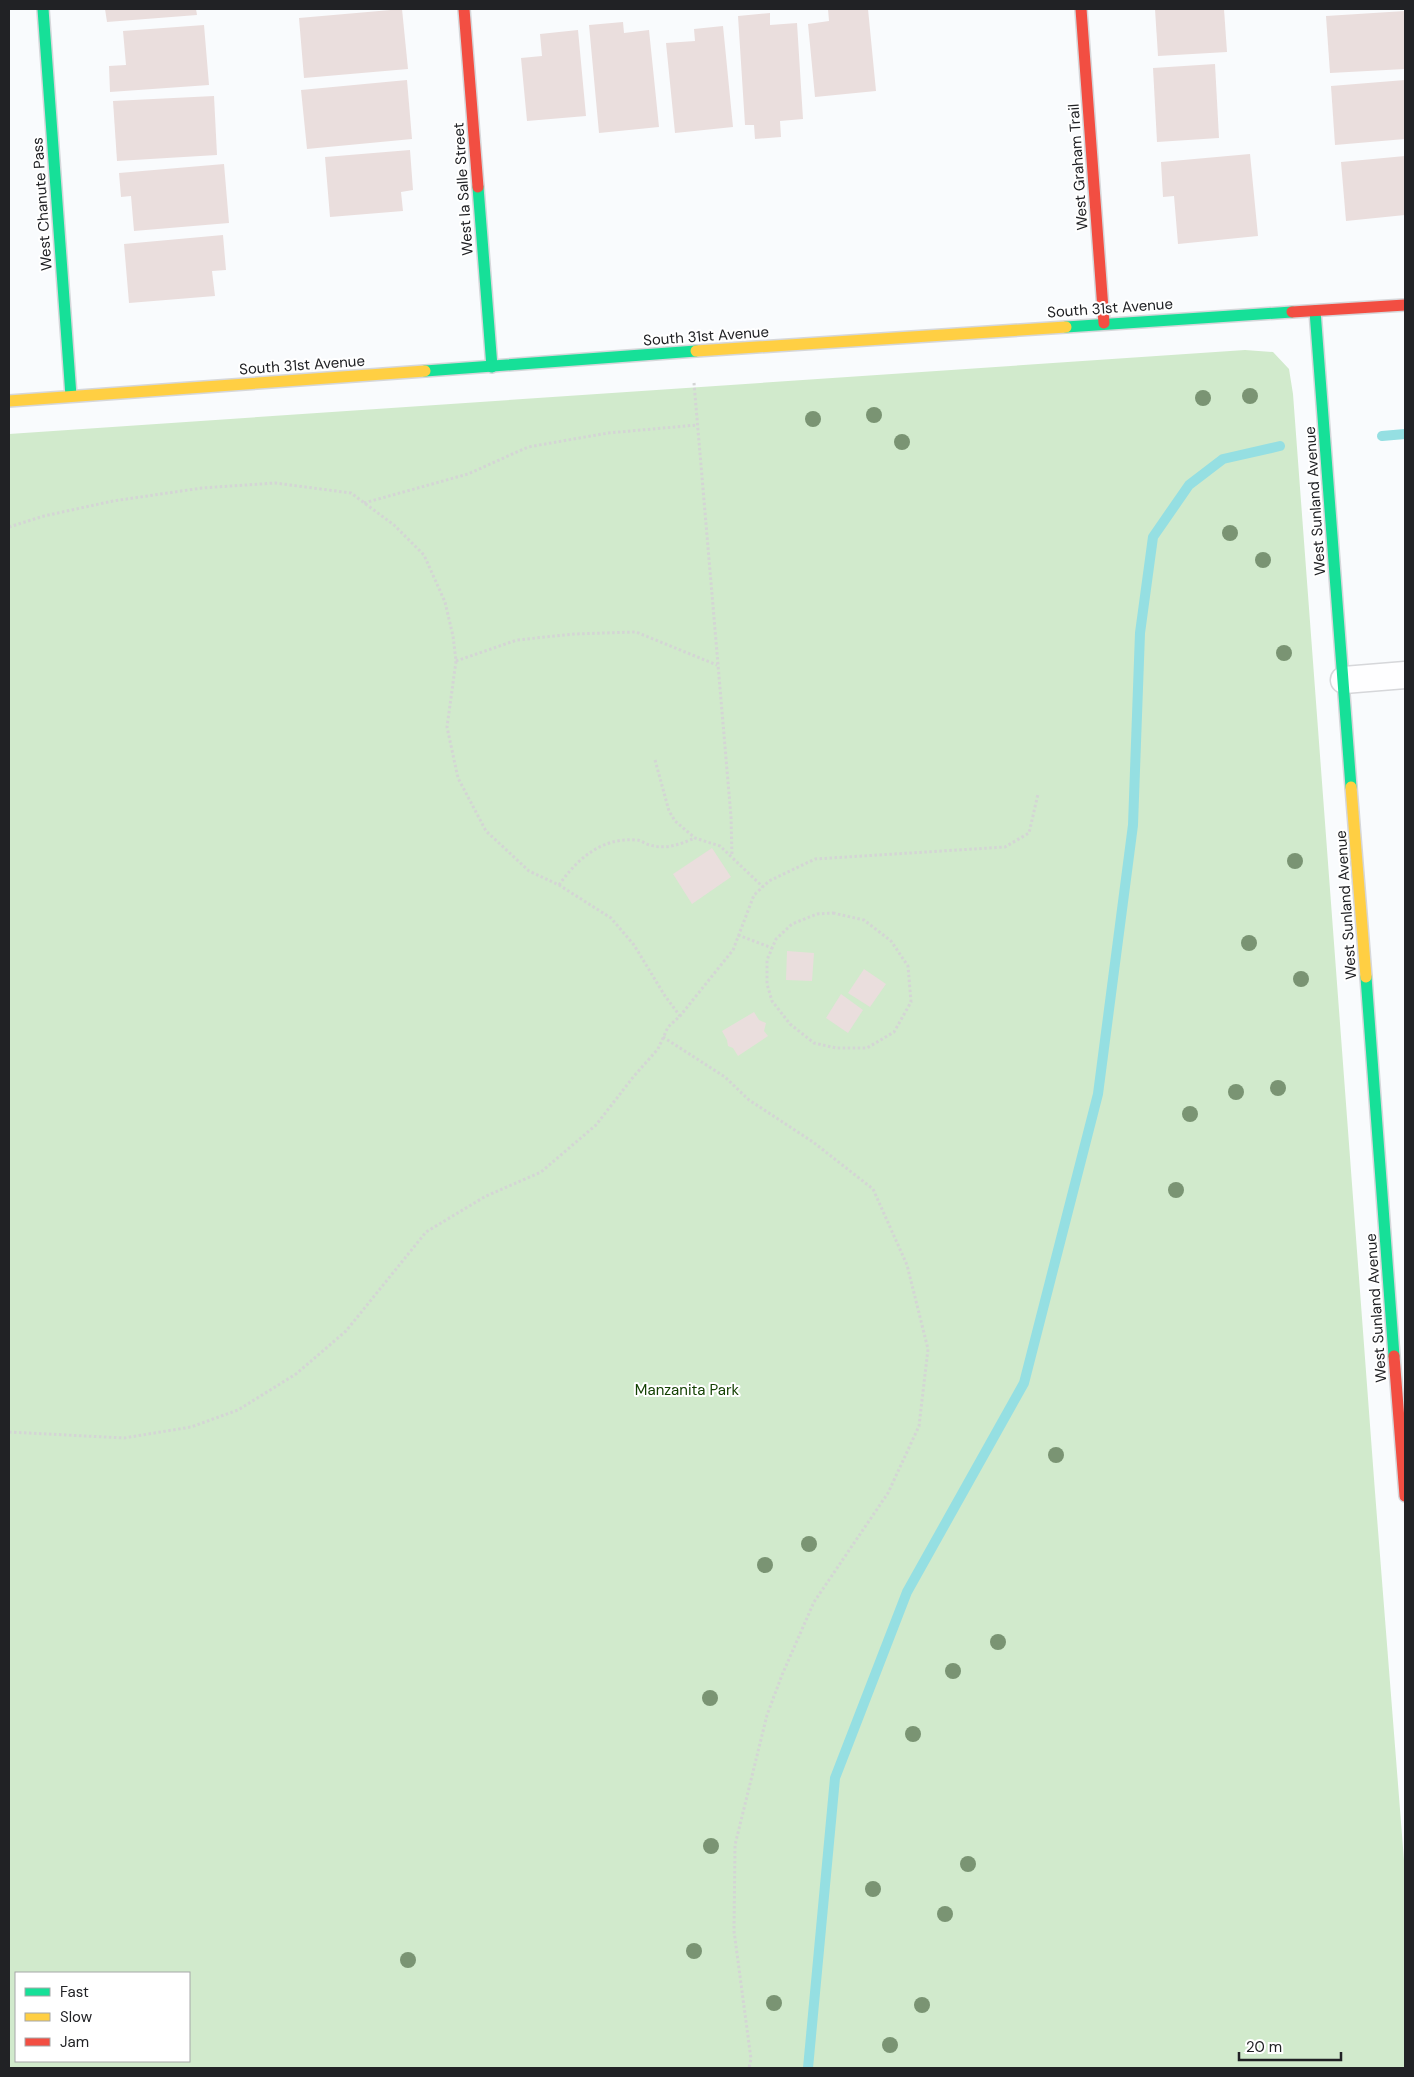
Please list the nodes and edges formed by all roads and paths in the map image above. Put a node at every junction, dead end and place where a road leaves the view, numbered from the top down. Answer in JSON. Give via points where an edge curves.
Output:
{"nodes":[{"id":1,"x":43,"y":9,"type":"edge"},
{"id":2,"x":464,"y":9,"type":"edge"},
{"id":3,"x":1082,"y":9,"type":"edge"},
{"id":4,"x":1405,"y":305,"type":"edge"},
{"id":5,"x":1315,"y":311,"type":"junction"},
{"id":6,"x":1104,"y":323,"type":"junction"},
{"id":7,"x":692,"y":352,"type":"junction"},
{"id":8,"x":492,"y":367,"type":"junction"},
{"id":9,"x":71,"y":396,"type":"junction"},
{"id":10,"x":9,"y":401,"type":"edge"},
{"id":11,"x":697,"y":425,"type":"junction"},
{"id":12,"x":364,"y":503,"type":"junction"},
{"id":13,"x":9,"y":527,"type":"edge"},
{"id":14,"x":456,"y":661,"type":"junction"},
{"id":15,"x":717,"y":664,"type":"junction"},
{"id":16,"x":1405,"y":675,"type":"edge"},
{"id":17,"x":1344,"y":680,"type":"junction"},
{"id":18,"x":655,"y":760,"type":"dead end"},
{"id":19,"x":1038,"y":794,"type":"dead end"},
{"id":20,"x":695,"y":838,"type":"junction"},
{"id":21,"x":732,"y":856,"type":"junction"},
{"id":22,"x":559,"y":885,"type":"junction"},
{"id":23,"x":764,"y":886,"type":"junction"},
{"id":24,"x":738,"y":935,"type":"junction"},
{"id":25,"x":772,"y":948,"type":"junction"},
{"id":26,"x":680,"y":1016,"type":"junction"},
{"id":27,"x":663,"y":1037,"type":"junction"},
{"id":28,"x":9,"y":1432,"type":"edge"},
{"id":29,"x":1405,"y":1496,"type":"edge"},
{"id":30,"x":748,"y":2068,"type":"edge"}],
"edges":[{"from":1,"to":9,"type":"street","name":"West Chanute Pass"},
{"from":2,"to":8,"type":"street","name":"West la Salle Street"},
{"from":3,"to":6,"type":"street","name":"West Graham Trail"},
{"from":4,"to":5,"type":"street","name":"South 31st Avenue"},
{"from":5,"to":6,"type":"street","name":"South 31st Avenue"},
{"from":5,"to":17,"type":"street","name":"West Sunland Avenue"},
{"from":6,"to":7,"type":"street","name":"South 31st Avenue"},
{"from":7,"to":8,"type":"street","name":"South 31st Avenue"},
{"from":7,"to":11,"type":"path"},
{"from":8,"to":9,"type":"street","name":"South 31st Avenue"},
{"from":9,"to":10,"type":"street","name":"South 31st Avenue"},
{"from":11,"to":12,"type":"path","via":[[608,433],[528,447],[468,474]]},
{"from":11,"to":15,"type":"path"},
{"from":12,"to":13,"type":"path","via":[[350,493],[275,483],[202,488],[113,501]]},
{"from":12,"to":14,"type":"path","via":[[394,524],[424,556],[445,602],[454,636]]},
{"from":14,"to":15,"type":"path","via":[[516,640],[636,632]]},
{"from":14,"to":22,"type":"path","via":[[447,727],[458,778],[486,831],[529,871]]},
{"from":15,"to":21,"type":"path"},
{"from":16,"to":17,"type":"street"},
{"from":17,"to":29,"type":"street","name":"West Sunland Avenue"},
{"from":18,"to":20,"type":"path","via":[[669,811]]},
{"from":19,"to":23,"type":"path","via":[[1029,832],[1005,847],[815,859]]},
{"from":20,"to":21,"type":"path","via":[[720,846]]},
{"from":20,"to":22,"type":"path","via":[[672,848],[636,840],[609,842],[588,853]]},
{"from":21,"to":23,"type":"path"},
{"from":22,"to":26,"type":"path","via":[[611,918],[634,945],[664,996]]},
{"from":23,"to":24,"type":"path","via":[[754,895]]},
{"from":24,"to":25,"type":"path"},
{"from":24,"to":26,"type":"path","via":[[733,950]]},
{"from":25,"to":25,"type":"path","via":[[767,984],[772,1001],[790,1024],[814,1043],[836,1048],[867,1048],[894,1032],[911,1002],[908,966],[891,941],[864,920],[833,913],[817,914],[792,924],[776,939]]},
{"from":26,"to":27,"type":"path"},
{"from":27,"to":28,"type":"path","via":[[658,1049],[596,1125],[540,1172],[486,1196],[426,1232],[346,1331],[296,1374],[238,1410],[191,1427],[124,1438]]},
{"from":27,"to":30,"type":"path","via":[[726,1077],[749,1100],[813,1142],[873,1189],[907,1265],[928,1349],[919,1426],[888,1493],[814,1602],[767,1715],[735,1845],[734,1931],[751,2059]]}]}
